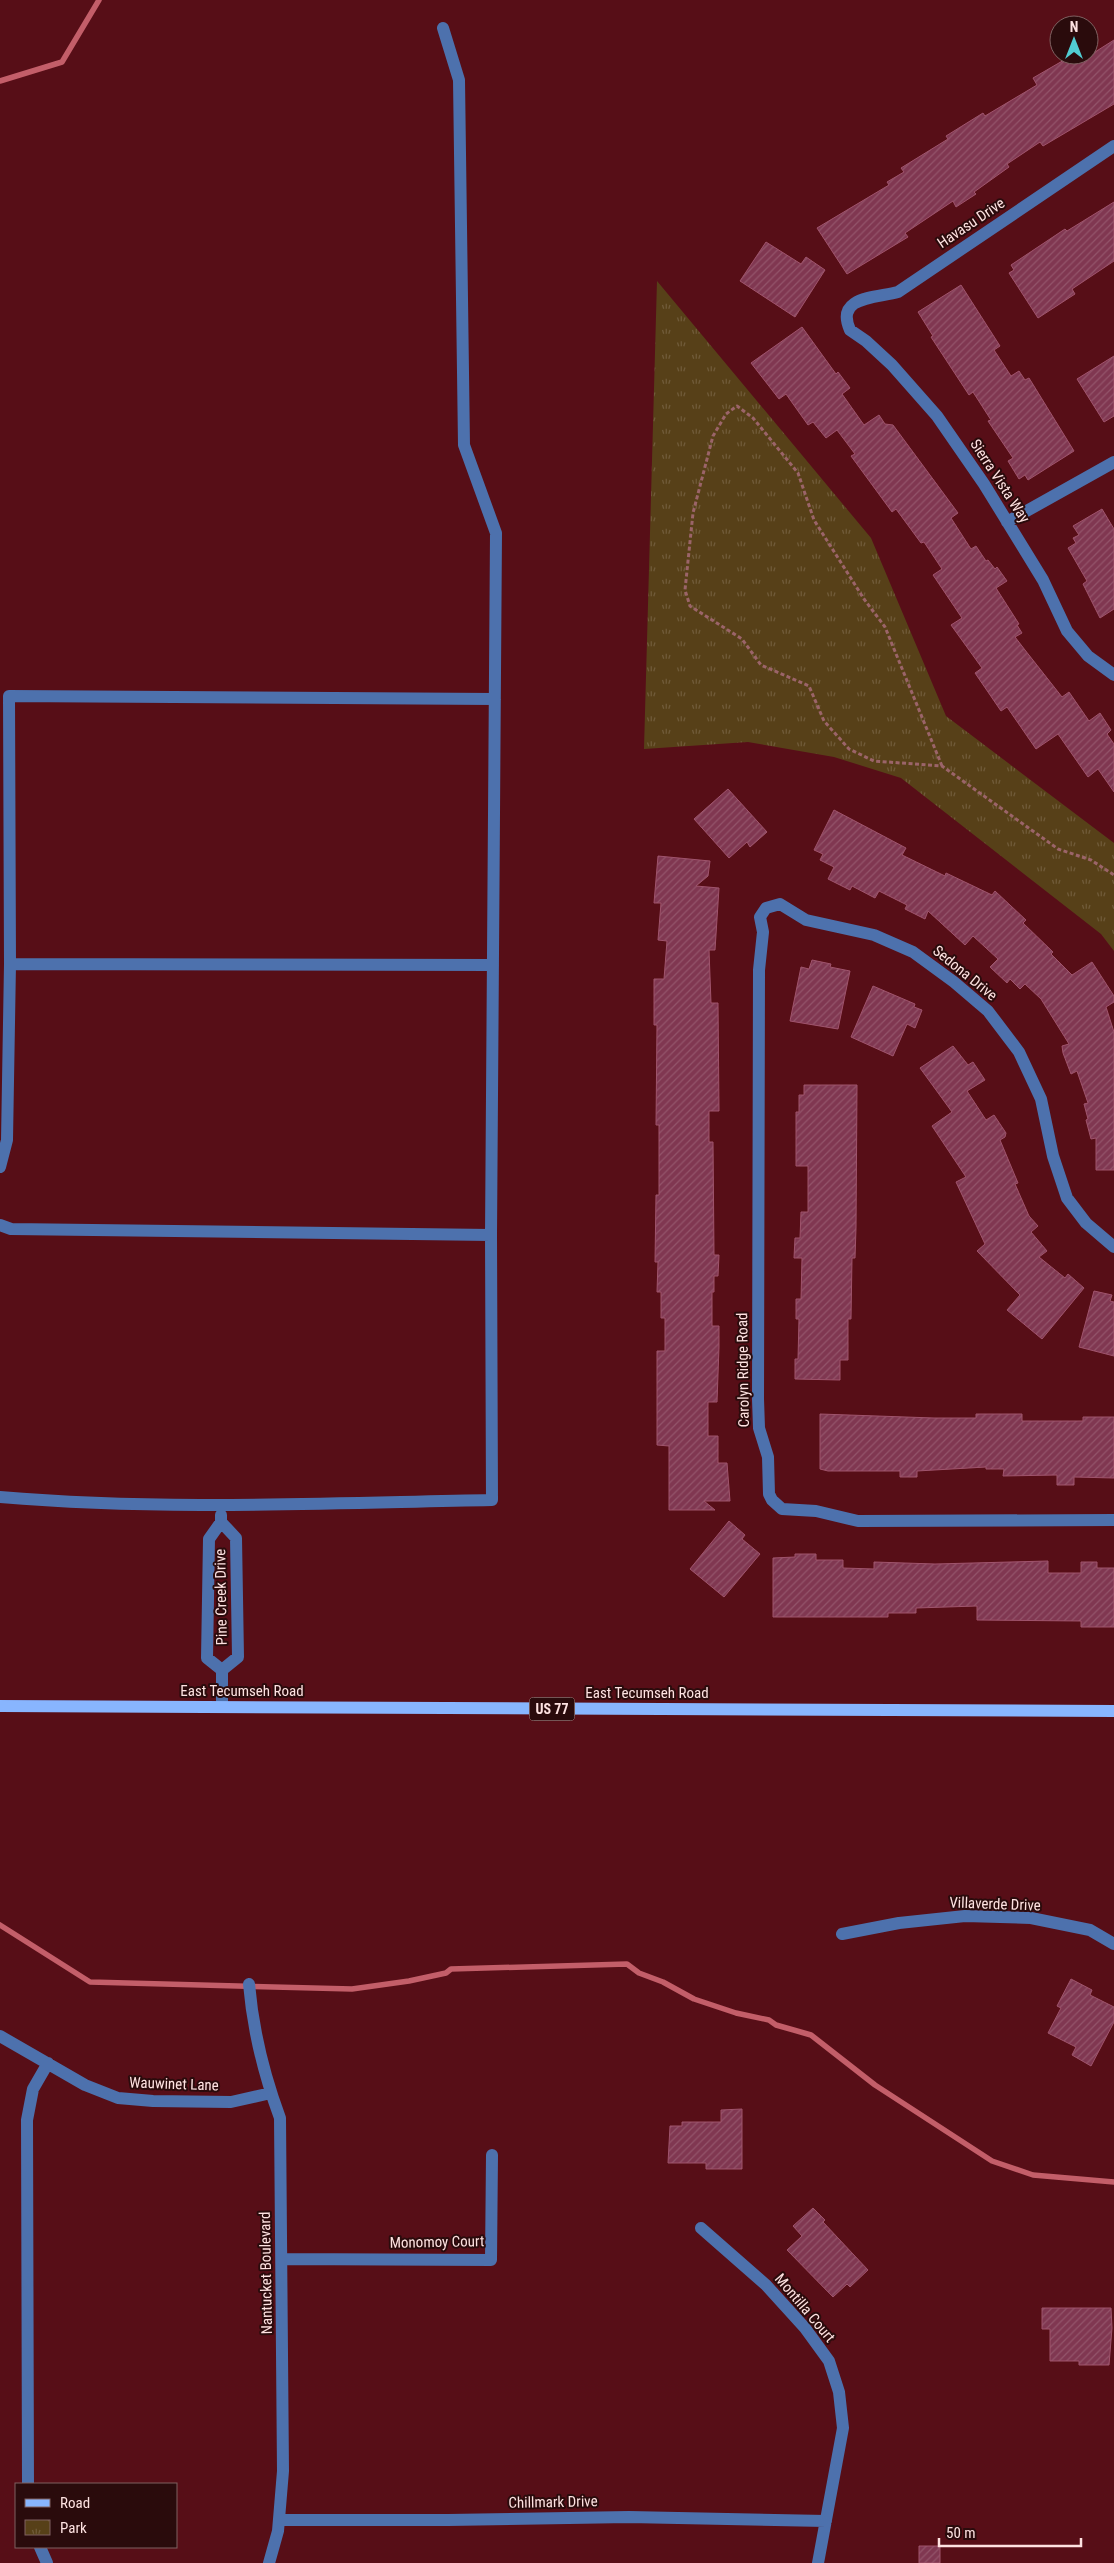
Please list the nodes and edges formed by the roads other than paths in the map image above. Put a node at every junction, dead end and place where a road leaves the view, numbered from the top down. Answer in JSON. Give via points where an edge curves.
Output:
{"nodes":[{"id":1,"x":442,"y":28,"type":"dead end"},
{"id":2,"x":1114,"y":146,"type":"edge"},
{"id":3,"x":846,"y":316,"type":"joint"},
{"id":4,"x":1114,"y":462,"type":"edge"},
{"id":5,"x":1007,"y":522,"type":"junction"},
{"id":6,"x":1114,"y":675,"type":"edge"},
{"id":7,"x":495,"y":699,"type":"junction"},
{"id":8,"x":780,"y":904,"type":"joint"},
{"id":9,"x":10,"y":964,"type":"junction"},
{"id":10,"x":493,"y":966,"type":"junction"},
{"id":11,"x":0,"y":1167,"type":"edge"},
{"id":12,"x":0,"y":1225,"type":"edge"},
{"id":13,"x":491,"y":1235,"type":"junction"},
{"id":14,"x":1114,"y":1247,"type":"edge"},
{"id":15,"x":0,"y":1497,"type":"edge"},
{"id":16,"x":221,"y":1505,"type":"junction"},
{"id":17,"x":1114,"y":1520,"type":"edge"},
{"id":18,"x":221,"y":1522,"type":"junction"},
{"id":19,"x":222,"y":1670,"type":"junction"},
{"id":20,"x":0,"y":1706,"type":"edge"},
{"id":21,"x":222,"y":1707,"type":"junction"},
{"id":22,"x":1114,"y":1711,"type":"edge"},
{"id":23,"x":842,"y":1934,"type":"dead end"},
{"id":24,"x":1114,"y":1944,"type":"edge"},
{"id":25,"x":249,"y":1984,"type":"dead end"},
{"id":26,"x":0,"y":2036,"type":"edge"},
{"id":27,"x":48,"y":2063,"type":"junction"},
{"id":28,"x":271,"y":2093,"type":"junction"},
{"id":29,"x":492,"y":2155,"type":"dead end"},
{"id":30,"x":701,"y":2228,"type":"dead end"},
{"id":31,"x":282,"y":2260,"type":"junction"},
{"id":32,"x":28,"y":2483,"type":"edge"},
{"id":33,"x":280,"y":2520,"type":"junction"},
{"id":34,"x":826,"y":2522,"type":"junction"},
{"id":35,"x":40,"y":2548,"type":"edge"},
{"id":36,"x":47,"y":2563,"type":"edge"},
{"id":37,"x":268,"y":2563,"type":"edge"},
{"id":38,"x":818,"y":2563,"type":"edge"}],
"edges":[{"from":1,"to":7,"type":"street","via":[[459,80],[464,445],[496,533]]},
{"from":2,"to":3,"type":"street","name":"Havasu Drive","via":[[898,292],[858,300],[848,309]]},
{"from":3,"to":5,"type":"street","name":"Sierra Vista Way","via":[[850,330],[892,365],[937,416]]},
{"from":4,"to":5,"type":"street"},
{"from":5,"to":6,"type":"street","name":"Sierra Vista Way","via":[[1043,580],[1067,631],[1088,656]]},
{"from":7,"to":9,"type":"street","via":[[9,696]]},
{"from":7,"to":10,"type":"street"},
{"from":8,"to":14,"type":"street","name":"Sedona Drive","via":[[806,920],[874,935],[913,952],[988,1011],[1019,1052],[1041,1099],[1053,1156],[1067,1198],[1086,1223]]},
{"from":8,"to":17,"type":"street","name":"Carolyn Ridge Road","via":[[772,905],[760,917],[763,932],[759,970],[758,1399],[759,1428],[768,1457],[772,1500],[782,1509],[816,1511],[858,1521]]},
{"from":9,"to":10,"type":"street"},
{"from":9,"to":11,"type":"street","via":[[7,1140]]},
{"from":10,"to":13,"type":"street"},
{"from":12,"to":13,"type":"street","via":[[11,1229]]},
{"from":13,"to":16,"type":"street","via":[[492,1500]]},
{"from":15,"to":16,"type":"street","via":[[82,1504]]},
{"from":16,"to":18,"type":"street","name":"Pine Creek Drive"},
{"from":18,"to":19,"type":"street","name":"Pine Creek Drive","via":[[209,1539],[207,1658]]},
{"from":18,"to":19,"type":"street","name":"Pine Creek Drive","via":[[236,1538],[238,1657]]},
{"from":19,"to":21,"type":"street"},
{"from":20,"to":21,"type":"main road","name":"East Tecumseh Road","number":"US 77"},
{"from":21,"to":22,"type":"main road","name":"East Tecumseh Road","number":"US 77"},
{"from":23,"to":24,"type":"street","name":"Villaverde Drive","via":[[899,1922],[965,1916],[1030,1918],[1090,1930]]},
{"from":25,"to":28,"type":"street","name":"Nantucket Boulevard","via":[[254,2026]]},
{"from":26,"to":27,"type":"street","name":"Wauwinet Lane"},
{"from":27,"to":28,"type":"street","name":"Wauwinet Lane","via":[[104,2094],[124,2099],[231,2102]]},
{"from":27,"to":32,"type":"street","via":[[33,2089],[27,2120]]},
{"from":28,"to":31,"type":"street","name":"Nantucket Boulevard","via":[[280,2118]]},
{"from":29,"to":31,"type":"street","name":"Monomoy Court","via":[[491,2260]]},
{"from":30,"to":34,"type":"street","name":"Montilla Court","via":[[766,2285],[805,2328],[829,2361],[839,2392],[843,2428]]},
{"from":31,"to":33,"type":"street","name":"Nantucket Boulevard","via":[[284,2415]]},
{"from":33,"to":34,"type":"street","name":"Chillmark Drive","via":[[629,2517]]},
{"from":33,"to":37,"type":"street","name":"Nantucket Boulevard"},
{"from":34,"to":38,"type":"street","name":"Montilla Court"},
{"from":35,"to":36,"type":"street"}]}
